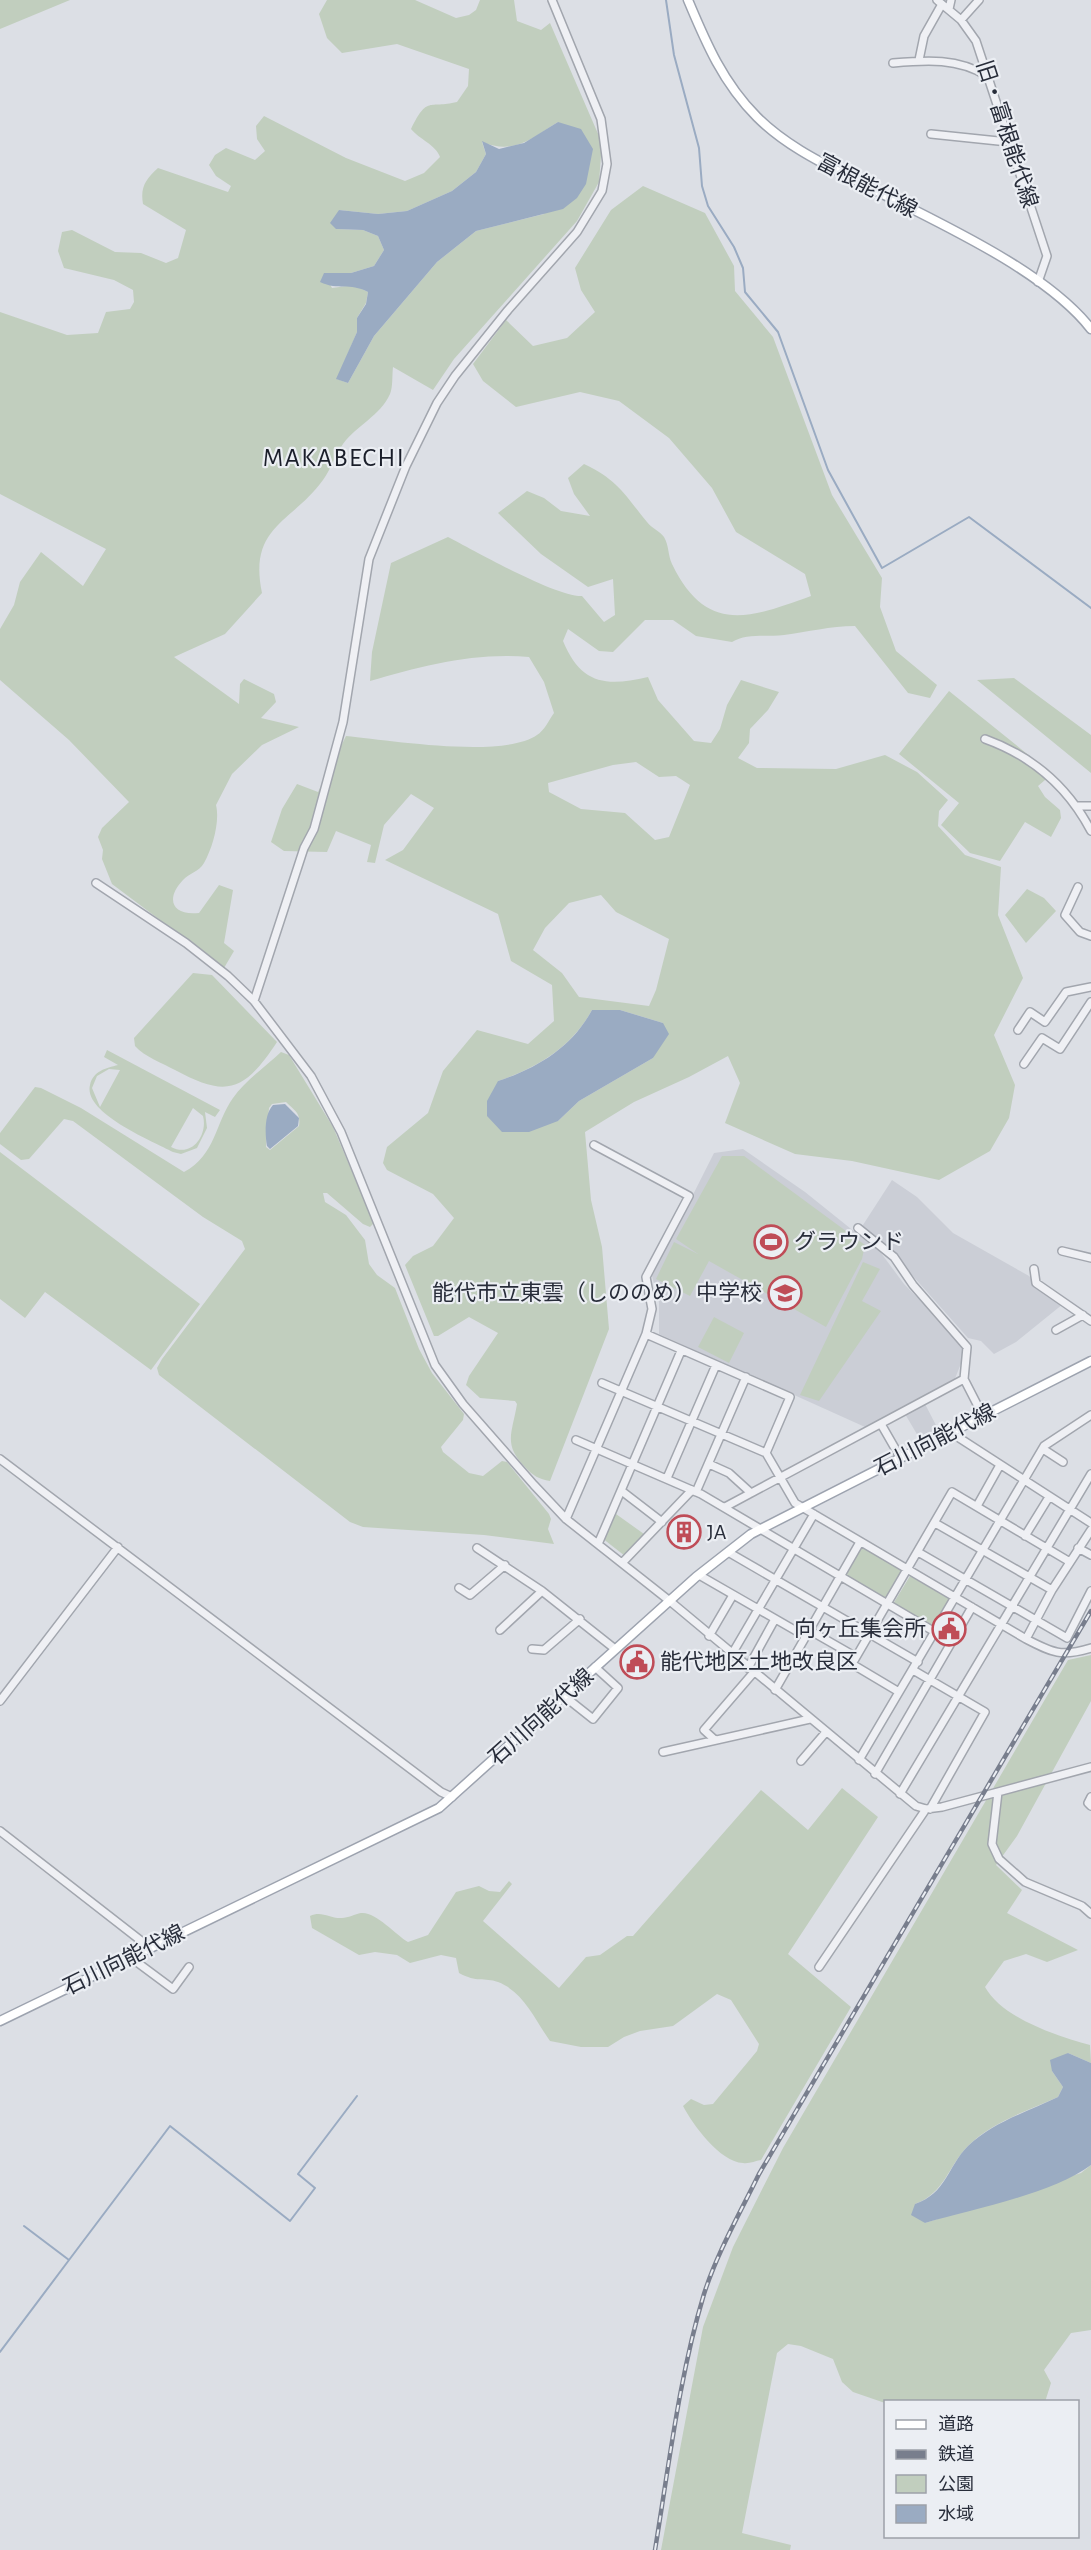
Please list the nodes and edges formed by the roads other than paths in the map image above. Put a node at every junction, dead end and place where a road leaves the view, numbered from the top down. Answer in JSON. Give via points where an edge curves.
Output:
{"nodes":[{"id":1,"x":552,"y":0,"type":"edge"},
{"id":2,"x":688,"y":0,"type":"edge"},
{"id":3,"x":951,"y":0,"type":"edge"},
{"id":4,"x":979,"y":0,"type":"edge"},
{"id":5,"x":939,"y":2,"type":"edge"},
{"id":6,"x":949,"y":9,"type":"junction"},
{"id":7,"x":961,"y":20,"type":"junction"},
{"id":8,"x":919,"y":60,"type":"junction"},
{"id":9,"x":893,"y":63,"type":"dead end"},
{"id":10,"x":987,"y":76,"type":"junction"},
{"id":11,"x":931,"y":134,"type":"dead end"},
{"id":12,"x":1008,"y":142,"type":"junction"},
{"id":13,"x":1038,"y":282,"type":"junction"},
{"id":14,"x":1091,"y":329,"type":"edge"},
{"id":15,"x":985,"y":739,"type":"dead end"},
{"id":16,"x":1091,"y":806,"type":"edge"},
{"id":17,"x":1078,"y":807,"type":"junction"},
{"id":18,"x":1091,"y":831,"type":"edge"},
{"id":19,"x":96,"y":883,"type":"dead end"},
{"id":20,"x":1078,"y":887,"type":"dead end"},
{"id":21,"x":1091,"y":936,"type":"edge"},
{"id":22,"x":1091,"y":987,"type":"edge"},
{"id":23,"x":254,"y":1001,"type":"junction"},
{"id":24,"x":1091,"y":1002,"type":"edge"},
{"id":25,"x":1018,"y":1030,"type":"dead end"},
{"id":26,"x":1024,"y":1064,"type":"dead end"},
{"id":27,"x":594,"y":1145,"type":"dead end"},
{"id":28,"x":858,"y":1228,"type":"dead end"},
{"id":29,"x":1062,"y":1251,"type":"dead end"},
{"id":30,"x":1091,"y":1258,"type":"edge"},
{"id":31,"x":1034,"y":1269,"type":"dead end"},
{"id":32,"x":1083,"y":1315,"type":"junction"},
{"id":33,"x":1091,"y":1321,"type":"edge"},
{"id":34,"x":1056,"y":1330,"type":"dead end"},
{"id":35,"x":646,"y":1334,"type":"junction"},
{"id":36,"x":681,"y":1351,"type":"junction"},
{"id":37,"x":1091,"y":1361,"type":"edge"},
{"id":38,"x":716,"y":1365,"type":"junction"},
{"id":39,"x":746,"y":1377,"type":"junction"},
{"id":40,"x":964,"y":1378,"type":"junction"},
{"id":41,"x":602,"y":1383,"type":"dead end"},
{"id":42,"x":621,"y":1392,"type":"junction"},
{"id":43,"x":658,"y":1408,"type":"junction"},
{"id":44,"x":1091,"y":1415,"type":"edge"},
{"id":45,"x":983,"y":1416,"type":"junction"},
{"id":46,"x":692,"y":1422,"type":"junction"},
{"id":47,"x":881,"y":1424,"type":"junction"},
{"id":48,"x":950,"y":1432,"type":"junction"},
{"id":49,"x":721,"y":1435,"type":"junction"},
{"id":50,"x":576,"y":1440,"type":"dead end"},
{"id":51,"x":597,"y":1448,"type":"junction"},
{"id":52,"x":1043,"y":1449,"type":"junction"},
{"id":53,"x":766,"y":1454,"type":"junction"},
{"id":54,"x":900,"y":1457,"type":"junction"},
{"id":55,"x":0,"y":1459,"type":"edge"},
{"id":56,"x":1063,"y":1462,"type":"dead end"},
{"id":57,"x":709,"y":1464,"type":"junction"},
{"id":58,"x":634,"y":1465,"type":"junction"},
{"id":59,"x":1000,"y":1465,"type":"junction"},
{"id":60,"x":1091,"y":1474,"type":"edge"},
{"id":61,"x":781,"y":1477,"type":"junction"},
{"id":62,"x":668,"y":1478,"type":"junction"},
{"id":63,"x":1024,"y":1481,"type":"junction"},
{"id":64,"x":694,"y":1491,"type":"junction"},
{"id":65,"x":623,"y":1492,"type":"junction"},
{"id":66,"x":751,"y":1493,"type":"junction"},
{"id":67,"x":1049,"y":1497,"type":"junction"},
{"id":68,"x":977,"y":1506,"type":"junction"},
{"id":69,"x":724,"y":1507,"type":"junction"},
{"id":70,"x":804,"y":1507,"type":"junction"},
{"id":71,"x":1069,"y":1509,"type":"junction"},
{"id":72,"x":814,"y":1514,"type":"junction"},
{"id":73,"x":566,"y":1519,"type":"junction"},
{"id":74,"x":1000,"y":1521,"type":"junction"},
{"id":75,"x":662,"y":1522,"type":"junction"},
{"id":76,"x":935,"y":1523,"type":"junction"},
{"id":77,"x":1091,"y":1523,"type":"edge"},
{"id":78,"x":759,"y":1529,"type":"junction"},
{"id":79,"x":1091,"y":1530,"type":"edge"},
{"id":80,"x":1026,"y":1536,"type":"junction"},
{"id":81,"x":860,"y":1542,"type":"junction"},
{"id":82,"x":598,"y":1544,"type":"junction"},
{"id":83,"x":118,"y":1547,"type":"junction"},
{"id":84,"x":477,"y":1548,"type":"dead end"},
{"id":85,"x":1046,"y":1548,"type":"junction"},
{"id":86,"x":1078,"y":1548,"type":"junction"},
{"id":87,"x":792,"y":1549,"type":"junction"},
{"id":88,"x":982,"y":1550,"type":"junction"},
{"id":89,"x":728,"y":1552,"type":"junction"},
{"id":90,"x":918,"y":1552,"type":"junction"},
{"id":91,"x":1091,"y":1555,"type":"edge"},
{"id":92,"x":1070,"y":1562,"type":"junction"},
{"id":93,"x":622,"y":1563,"type":"junction"},
{"id":94,"x":505,"y":1565,"type":"junction"},
{"id":95,"x":908,"y":1569,"type":"junction"},
{"id":96,"x":699,"y":1575,"type":"junction"},
{"id":97,"x":840,"y":1577,"type":"junction"},
{"id":98,"x":1029,"y":1577,"type":"junction"},
{"id":99,"x":775,"y":1578,"type":"junction"},
{"id":100,"x":966,"y":1579,"type":"junction"},
{"id":101,"x":459,"y":1588,"type":"dead end"},
{"id":102,"x":1052,"y":1590,"type":"junction"},
{"id":103,"x":542,"y":1591,"type":"junction"},
{"id":104,"x":1091,"y":1592,"type":"edge"},
{"id":105,"x":733,"y":1595,"type":"junction"},
{"id":106,"x":955,"y":1598,"type":"junction"},
{"id":107,"x":671,"y":1602,"type":"junction"},
{"id":108,"x":888,"y":1603,"type":"junction"},
{"id":109,"x":823,"y":1605,"type":"junction"},
{"id":110,"x":972,"y":1607,"type":"junction"},
{"id":111,"x":1012,"y":1607,"type":"junction"},
{"id":112,"x":757,"y":1609,"type":"junction"},
{"id":113,"x":580,"y":1619,"type":"junction"},
{"id":114,"x":776,"y":1619,"type":"junction"},
{"id":115,"x":1036,"y":1621,"type":"junction"},
{"id":116,"x":1001,"y":1625,"type":"junction"},
{"id":117,"x":500,"y":1630,"type":"dead end"},
{"id":118,"x":935,"y":1632,"type":"junction"},
{"id":119,"x":807,"y":1633,"type":"junction"},
{"id":120,"x":870,"y":1633,"type":"junction"},
{"id":121,"x":709,"y":1636,"type":"junction"},
{"id":122,"x":1026,"y":1639,"type":"junction"},
{"id":123,"x":1091,"y":1648,"type":"edge"},
{"id":124,"x":532,"y":1649,"type":"dead end"},
{"id":125,"x":615,"y":1649,"type":"junction"},
{"id":126,"x":732,"y":1654,"type":"junction"},
{"id":127,"x":918,"y":1662,"type":"junction"},
{"id":128,"x":852,"y":1664,"type":"junction"},
{"id":129,"x":595,"y":1667,"type":"junction"},
{"id":130,"x":751,"y":1670,"type":"junction"},
{"id":131,"x":913,"y":1670,"type":"junction"},
{"id":132,"x":930,"y":1680,"type":"junction"},
{"id":133,"x":775,"y":1690,"type":"junction"},
{"id":134,"x":900,"y":1692,"type":"junction"},
{"id":135,"x":564,"y":1696,"type":"junction"},
{"id":136,"x":957,"y":1696,"type":"junction"},
{"id":137,"x":0,"y":1701,"type":"edge"},
{"id":138,"x":810,"y":1719,"type":"junction"},
{"id":139,"x":826,"y":1732,"type":"junction"},
{"id":140,"x":715,"y":1740,"type":"junction"},
{"id":141,"x":663,"y":1752,"type":"dead end"},
{"id":142,"x":859,"y":1760,"type":"junction"},
{"id":143,"x":801,"y":1761,"type":"dead end"},
{"id":144,"x":1091,"y":1767,"type":"edge"},
{"id":145,"x":875,"y":1774,"type":"junction"},
{"id":146,"x":998,"y":1792,"type":"junction"},
{"id":147,"x":900,"y":1794,"type":"junction"},
{"id":148,"x":452,"y":1797,"type":"junction"},
{"id":149,"x":1091,"y":1797,"type":"edge"},
{"id":150,"x":1091,"y":1806,"type":"edge"},
{"id":151,"x":928,"y":1809,"type":"junction"},
{"id":152,"x":0,"y":1832,"type":"edge"},
{"id":153,"x":1091,"y":1914,"type":"edge"},
{"id":154,"x":150,"y":1947,"type":"junction"},
{"id":155,"x":130,"y":1957,"type":"junction"},
{"id":156,"x":189,"y":1967,"type":"dead end"},
{"id":157,"x":819,"y":1967,"type":"dead end"},
{"id":158,"x":0,"y":2021,"type":"edge"}],
"edges":[{"from":1,"to":23,"type":"street","via":[[601,119],[607,164],[602,191],[577,232],[455,376],[406,466],[369,559],[343,722],[314,829],[304,848]]},
{"from":2,"to":13,"type":"main road","name":"富根能代線","via":[[714,61],[729,84],[777,135],[818,162],[986,249]]},
{"from":3,"to":6,"type":"street"},
{"from":4,"to":7,"type":"street"},
{"from":5,"to":6,"type":"street","name":"旧・富根能代線"},
{"from":5,"to":8,"type":"street","via":[[924,36]]},
{"from":6,"to":7,"type":"street","name":"旧・富根能代線"},
{"from":7,"to":10,"type":"street","name":"旧・富根能代線","via":[[976,41]]},
{"from":8,"to":9,"type":"street"},
{"from":8,"to":10,"type":"street","via":[[960,63]]},
{"from":10,"to":12,"type":"street","name":"旧・富根能代線"},
{"from":11,"to":12,"type":"street"},
{"from":12,"to":13,"type":"street","name":"旧・富根能代線","via":[[1047,256]]},
{"from":13,"to":14,"type":"main road","name":"富根能代線","via":[[1077,311]]},
{"from":15,"to":17,"type":"street","via":[[1003,745],[1052,777]]},
{"from":16,"to":17,"type":"street"},
{"from":17,"to":18,"type":"street"},
{"from":19,"to":23,"type":"street","via":[[186,943]]},
{"from":20,"to":21,"type":"street","via":[[1065,915],[1080,932]]},
{"from":22,"to":25,"type":"street","via":[[1066,992],[1045,1022],[1030,1012]]},
{"from":23,"to":73,"type":"street","via":[[311,1076],[341,1132],[435,1365],[463,1404]]},
{"from":24,"to":26,"type":"street","via":[[1060,1049],[1042,1038]]},
{"from":27,"to":35,"type":"street","via":[[688,1196],[646,1277],[652,1309]]},
{"from":28,"to":40,"type":"street","via":[[894,1257],[967,1347]]},
{"from":29,"to":30,"type":"street"},
{"from":31,"to":32,"type":"street","via":[[1036,1283]]},
{"from":32,"to":33,"type":"street"},
{"from":32,"to":34,"type":"street"},
{"from":35,"to":36,"type":"street"},
{"from":35,"to":42,"type":"street"},
{"from":36,"to":38,"type":"street"},
{"from":36,"to":43,"type":"street"},
{"from":37,"to":45,"type":"main road","name":"石川向能代線"},
{"from":38,"to":39,"type":"street"},
{"from":38,"to":46,"type":"street"},
{"from":39,"to":49,"type":"street"},
{"from":39,"to":53,"type":"street","via":[[790,1396]]},
{"from":40,"to":45,"type":"street"},
{"from":40,"to":47,"type":"street"},
{"from":41,"to":42,"type":"street"},
{"from":42,"to":43,"type":"street"},
{"from":42,"to":51,"type":"street"},
{"from":43,"to":46,"type":"street"},
{"from":43,"to":58,"type":"street"},
{"from":44,"to":52,"type":"street","via":[[1056,1436]]},
{"from":45,"to":48,"type":"main road","name":"石川向能代線"},
{"from":46,"to":49,"type":"street"},
{"from":46,"to":62,"type":"street"},
{"from":47,"to":54,"type":"street"},
{"from":47,"to":61,"type":"street"},
{"from":48,"to":54,"type":"main road","name":"石川向能代線"},
{"from":48,"to":59,"type":"street"},
{"from":49,"to":53,"type":"street"},
{"from":49,"to":57,"type":"street"},
{"from":50,"to":51,"type":"street"},
{"from":51,"to":58,"type":"street"},
{"from":51,"to":73,"type":"street"},
{"from":52,"to":56,"type":"street"},
{"from":52,"to":63,"type":"street"},
{"from":53,"to":61,"type":"street"},
{"from":54,"to":70,"type":"main road","name":"石川向能代線"},
{"from":55,"to":83,"type":"street"},
{"from":57,"to":64,"type":"street"},
{"from":57,"to":66,"type":"street","via":[[729,1473]]},
{"from":58,"to":62,"type":"street"},
{"from":58,"to":65,"type":"street"},
{"from":59,"to":63,"type":"street"},
{"from":59,"to":68,"type":"street"},
{"from":60,"to":71,"type":"street"},
{"from":61,"to":66,"type":"street"},
{"from":61,"to":70,"type":"street","via":[[795,1503]]},
{"from":62,"to":64,"type":"street"},
{"from":63,"to":67,"type":"street"},
{"from":63,"to":74,"type":"street"},
{"from":64,"to":69,"type":"street"},
{"from":64,"to":75,"type":"street"},
{"from":65,"to":75,"type":"street"},
{"from":65,"to":82,"type":"street"},
{"from":66,"to":69,"type":"street"},
{"from":67,"to":71,"type":"street"},
{"from":67,"to":80,"type":"street"},
{"from":68,"to":74,"type":"street"},
{"from":68,"to":76,"type":"street","via":[[952,1492]]},
{"from":69,"to":78,"type":"street"},
{"from":70,"to":72,"type":"street"},
{"from":70,"to":78,"type":"main road","name":"石川向能代線"},
{"from":71,"to":77,"type":"street"},
{"from":71,"to":85,"type":"street"},
{"from":72,"to":81,"type":"street"},
{"from":72,"to":87,"type":"street"},
{"from":73,"to":82,"type":"street"},
{"from":74,"to":80,"type":"street"},
{"from":74,"to":88,"type":"street"},
{"from":75,"to":93,"type":"street"},
{"from":76,"to":88,"type":"street"},
{"from":76,"to":90,"type":"street"},
{"from":78,"to":87,"type":"street"},
{"from":78,"to":89,"type":"main road","name":"石川向能代線"},
{"from":79,"to":86,"type":"street"},
{"from":80,"to":85,"type":"street"},
{"from":81,"to":95,"type":"street"},
{"from":81,"to":97,"type":"street"},
{"from":82,"to":93,"type":"street"},
{"from":83,"to":137,"type":"street"},
{"from":83,"to":148,"type":"street"},
{"from":84,"to":94,"type":"street"},
{"from":85,"to":92,"type":"street"},
{"from":85,"to":98,"type":"street"},
{"from":86,"to":91,"type":"street"},
{"from":86,"to":92,"type":"street"},
{"from":87,"to":97,"type":"street"},
{"from":87,"to":99,"type":"street"},
{"from":88,"to":98,"type":"street"},
{"from":88,"to":100,"type":"street"},
{"from":89,"to":96,"type":"main road","name":"石川向能代線"},
{"from":89,"to":99,"type":"street"},
{"from":90,"to":95,"type":"street"},
{"from":90,"to":100,"type":"street"},
{"from":92,"to":102,"type":"street"},
{"from":93,"to":107,"type":"street"},
{"from":94,"to":101,"type":"street","via":[[470,1595]]},
{"from":94,"to":103,"type":"street"},
{"from":95,"to":106,"type":"street"},
{"from":95,"to":108,"type":"street"},
{"from":96,"to":105,"type":"street"},
{"from":96,"to":107,"type":"main road","name":"石川向能代線"},
{"from":97,"to":108,"type":"street"},
{"from":97,"to":109,"type":"street"},
{"from":98,"to":102,"type":"street"},
{"from":98,"to":111,"type":"street"},
{"from":99,"to":109,"type":"street"},
{"from":99,"to":112,"type":"street"},
{"from":100,"to":106,"type":"street"},
{"from":100,"to":111,"type":"street"},
{"from":102,"to":115,"type":"street"},
{"from":103,"to":113,"type":"street"},
{"from":103,"to":117,"type":"street"},
{"from":104,"to":115,"type":"street","via":[[1067,1638]]},
{"from":105,"to":112,"type":"street"},
{"from":105,"to":121,"type":"street"},
{"from":106,"to":110,"type":"street"},
{"from":106,"to":118,"type":"street"},
{"from":107,"to":121,"type":"street"},
{"from":107,"to":125,"type":"main road","name":"石川向能代線"},
{"from":108,"to":118,"type":"street"},
{"from":108,"to":120,"type":"street"},
{"from":109,"to":119,"type":"street"},
{"from":109,"to":120,"type":"street"},
{"from":110,"to":116,"type":"street"},
{"from":110,"to":132,"type":"street"},
{"from":111,"to":115,"type":"street"},
{"from":111,"to":116,"type":"street"},
{"from":112,"to":114,"type":"street"},
{"from":112,"to":126,"type":"street"},
{"from":113,"to":124,"type":"street","via":[[544,1650]]},
{"from":113,"to":125,"type":"street"},
{"from":114,"to":119,"type":"street"},
{"from":114,"to":130,"type":"street"},
{"from":115,"to":122,"type":"street"},
{"from":116,"to":122,"type":"street"},
{"from":116,"to":136,"type":"street"},
{"from":118,"to":127,"type":"street"},
{"from":119,"to":128,"type":"street","via":[[851,1654]]},
{"from":119,"to":133,"type":"street"},
{"from":120,"to":127,"type":"street"},
{"from":120,"to":128,"type":"street"},
{"from":121,"to":126,"type":"street"},
{"from":122,"to":123,"type":"street","via":[[1054,1654]]},
{"from":125,"to":129,"type":"main road","name":"石川向能代線"},
{"from":126,"to":130,"type":"street"},
{"from":127,"to":131,"type":"street"},
{"from":128,"to":134,"type":"street"},
{"from":129,"to":135,"type":"main road","name":"石川向能代線"},
{"from":129,"to":135,"type":"street","via":[[618,1688],[593,1719]]},
{"from":130,"to":133,"type":"street"},
{"from":130,"to":140,"type":"street","via":[[704,1730]]},
{"from":131,"to":132,"type":"street"},
{"from":131,"to":134,"type":"street"},
{"from":132,"to":136,"type":"street"},
{"from":132,"to":145,"type":"street"},
{"from":133,"to":138,"type":"street"},
{"from":134,"to":142,"type":"street"},
{"from":135,"to":148,"type":"main road","name":"石川向能代線"},
{"from":136,"to":147,"type":"street"},
{"from":136,"to":151,"type":"street","via":[[985,1712]]},
{"from":138,"to":139,"type":"street"},
{"from":138,"to":140,"type":"street"},
{"from":139,"to":142,"type":"street"},
{"from":139,"to":143,"type":"street"},
{"from":140,"to":141,"type":"street"},
{"from":142,"to":145,"type":"street"},
{"from":144,"to":146,"type":"street"},
{"from":145,"to":147,"type":"street"},
{"from":146,"to":151,"type":"street"},
{"from":146,"to":153,"type":"street","via":[[992,1844],[999,1859],[1024,1882],[1082,1906]]},
{"from":147,"to":151,"type":"street","via":[[916,1806]]},
{"from":148,"to":154,"type":"main road","name":"石川向能代線","via":[[409,1824]]},
{"from":149,"to":150,"type":"street"},
{"from":151,"to":157,"type":"street"},
{"from":152,"to":154,"type":"street"},
{"from":154,"to":155,"type":"main road","name":"石川向能代線"},
{"from":155,"to":156,"type":"street","via":[[173,1989]]},
{"from":155,"to":158,"type":"main road","name":"石川向能代線"}]}
